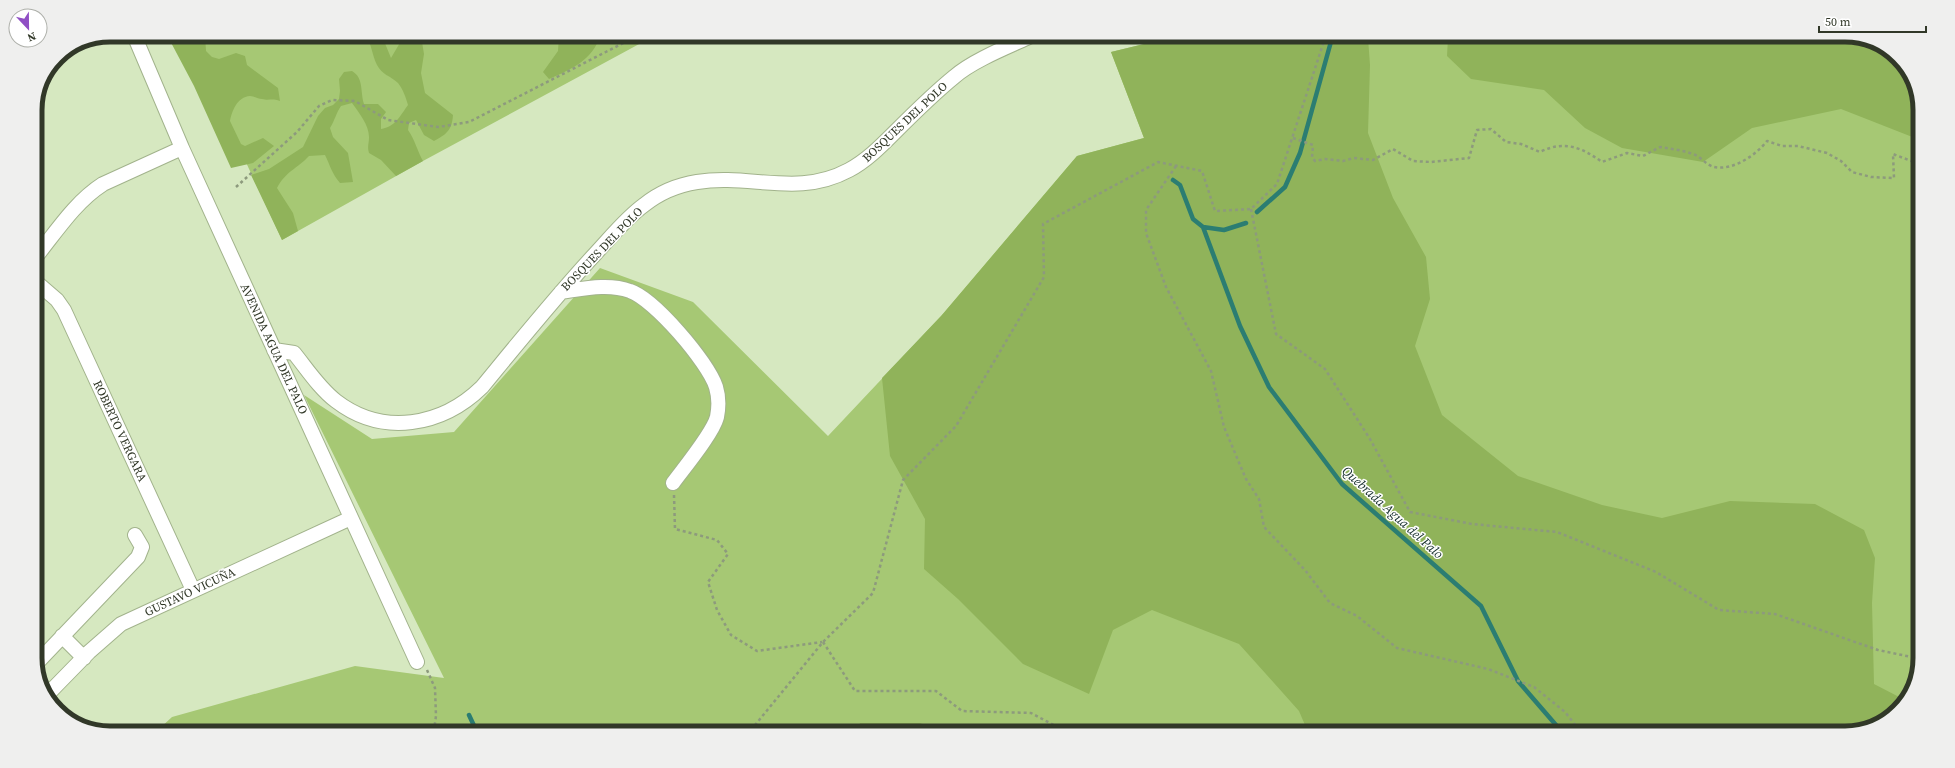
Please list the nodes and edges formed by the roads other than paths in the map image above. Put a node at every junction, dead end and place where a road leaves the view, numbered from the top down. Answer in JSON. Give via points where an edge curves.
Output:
{"nodes":[{"id":1,"x":137,"y":42,"type":"edge"},
{"id":2,"x":1018,"y":42,"type":"edge"},
{"id":3,"x":182,"y":148,"type":"junction"},
{"id":4,"x":42,"y":249,"type":"edge"},
{"id":5,"x":42,"y":287,"type":"edge"},
{"id":6,"x":561,"y":292,"type":"junction"},
{"id":7,"x":274,"y":350,"type":"junction"},
{"id":8,"x":673,"y":483,"type":"road end"},
{"id":9,"x":352,"y":518,"type":"junction"},
{"id":10,"x":135,"y":535,"type":"dead end"},
{"id":11,"x":193,"y":590,"type":"junction"},
{"id":12,"x":62,"y":636,"type":"junction"},
{"id":13,"x":42,"y":658,"type":"edge"},
{"id":14,"x":84,"y":658,"type":"junction"},
{"id":15,"x":417,"y":662,"type":"dead end"},
{"id":16,"x":51,"y":691,"type":"edge"}],
"edges":[{"from":1,"to":3,"type":"street","name":"AVENIDA AGUA DEL PALO"},
{"from":2,"to":6,"type":"street","name":"BOSQUES DEL POLO","via":[[955,75],[874,151],[849,170],[834,177],[819,182],[790,185],[722,180],[696,182],[656,197],[631,215]]},
{"from":3,"to":4,"type":"street","via":[[93,190]]},
{"from":3,"to":7,"type":"street","name":"AVENIDA AGUA DEL PALO"},
{"from":5,"to":11,"type":"street","name":"ROBERTO VERGARA","via":[[64,310]]},
{"from":6,"to":7,"type":"street","name":"BOSQUES DEL POLO","via":[[471,397],[446,413],[417,422],[386,422],[357,414],[326,392],[294,353]]},
{"from":6,"to":8,"type":"street","via":[[610,287],[640,295],[656,307],[702,361],[712,378],[718,402],[714,424]]},
{"from":7,"to":9,"type":"street","name":"AVENIDA AGUA DEL PALO"},
{"from":9,"to":11,"type":"street","name":"GUSTAVO VICUÑA"},
{"from":9,"to":15,"type":"street","name":"AVENIDA AGUA DEL PALO"},
{"from":10,"to":12,"type":"street","via":[[142,547],[138,557]]},
{"from":11,"to":14,"type":"street","name":"GUSTAVO VICUÑA","via":[[121,624]]},
{"from":12,"to":13,"type":"street"},
{"from":12,"to":14,"type":"street"},
{"from":14,"to":16,"type":"street","name":"GUSTAVO VICUÑA"}]}
